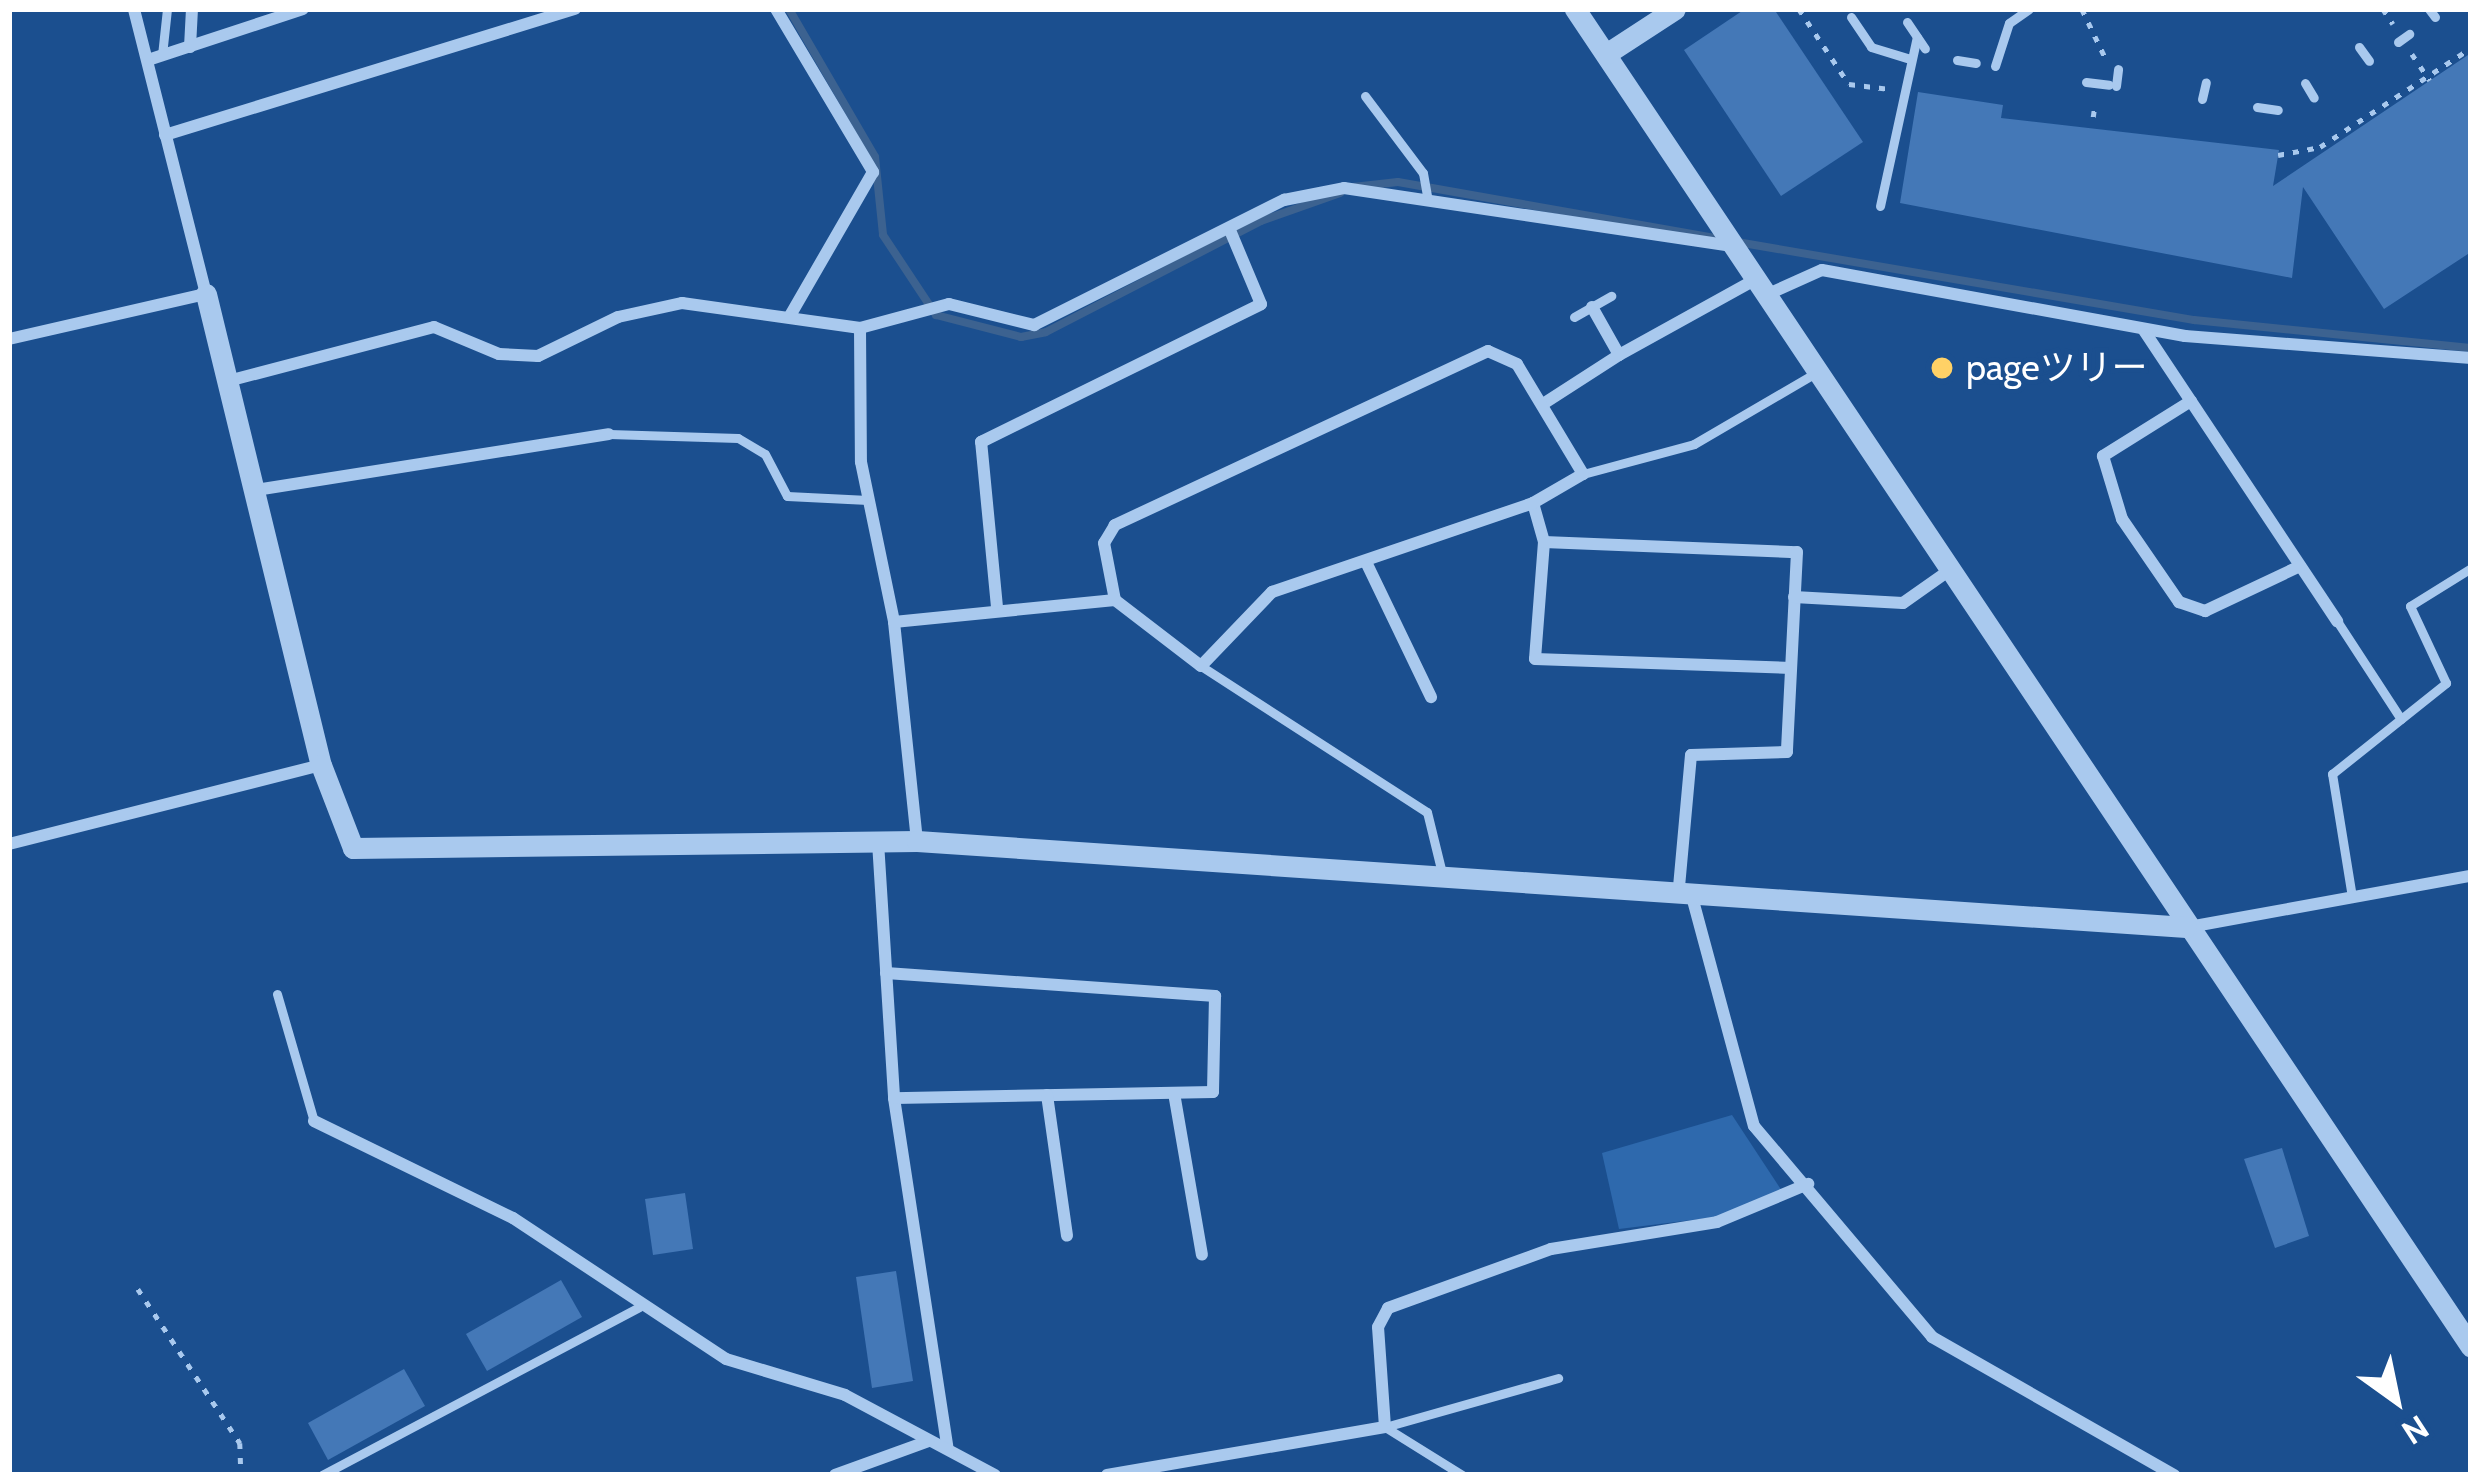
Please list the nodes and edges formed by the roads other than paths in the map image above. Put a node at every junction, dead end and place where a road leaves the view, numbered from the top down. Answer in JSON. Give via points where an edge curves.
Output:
{"nodes":[{"id":1,"x":134,"y":9,"type":"edge"},
{"id":2,"x":167,"y":9,"type":"edge"},
{"id":3,"x":192,"y":9,"type":"edge"},
{"id":4,"x":303,"y":9,"type":"edge"},
{"id":5,"x":575,"y":9,"type":"edge"},
{"id":6,"x":776,"y":9,"type":"edge"},
{"id":7,"x":1576,"y":9,"type":"edge"},
{"id":8,"x":1675,"y":9,"type":"edge"},
{"id":9,"x":2029,"y":9,"type":"edge"},
{"id":10,"x":1851,"y":17,"type":"dead end"},
{"id":11,"x":1907,"y":22,"type":"dead end"},
{"id":12,"x":2409,"y":34,"type":"dead end"},
{"id":13,"x":1917,"y":37,"type":"junction"},
{"id":14,"x":2398,"y":42,"type":"dead end"},
{"id":15,"x":190,"y":47,"type":"junction"},
{"id":16,"x":2360,"y":47,"type":"dead end"},
{"id":17,"x":1925,"y":49,"type":"dead end"},
{"id":18,"x":1606,"y":54,"type":"junction"},
{"id":19,"x":155,"y":58,"type":"junction"},
{"id":20,"x":1906,"y":58,"type":"junction"},
{"id":21,"x":1957,"y":60,"type":"dead end"},
{"id":22,"x":2369,"y":62,"type":"dead end"},
{"id":23,"x":1976,"y":63,"type":"dead end"},
{"id":24,"x":1995,"y":66,"type":"dead end"},
{"id":25,"x":2119,"y":69,"type":"dead end"},
{"id":26,"x":2206,"y":82,"type":"dead end"},
{"id":27,"x":2305,"y":83,"type":"dead end"},
{"id":28,"x":2102,"y":84,"type":"road end"},
{"id":29,"x":1365,"y":96,"type":"dead end"},
{"id":30,"x":2314,"y":98,"type":"dead end"},
{"id":31,"x":2202,"y":99,"type":"dead end"},
{"id":32,"x":2257,"y":107,"type":"dead end"},
{"id":33,"x":2278,"y":110,"type":"dead end"},
{"id":34,"x":165,"y":135,"type":"junction"},
{"id":35,"x":1428,"y":200,"type":"junction"},
{"id":36,"x":1880,"y":206,"type":"dead end"},
{"id":37,"x":1228,"y":228,"type":"junction"},
{"id":38,"x":1731,"y":246,"type":"junction"},
{"id":39,"x":1761,"y":288,"type":"junction"},
{"id":40,"x":206,"y":295,"type":"junction"},
{"id":41,"x":1611,"y":296,"type":"dead end"},
{"id":42,"x":1592,"y":307,"type":"junction"},
{"id":43,"x":790,"y":316,"type":"junction"},
{"id":44,"x":1574,"y":317,"type":"dead end"},
{"id":45,"x":860,"y":328,"type":"junction"},
{"id":46,"x":2144,"y":329,"type":"junction"},
{"id":47,"x":9,"y":339,"type":"edge"},
{"id":48,"x":1619,"y":355,"type":"junction"},
{"id":49,"x":2471,"y":358,"type":"edge"},
{"id":50,"x":1817,"y":372,"type":"junction"},
{"id":51,"x":228,"y":381,"type":"junction"},
{"id":52,"x":2192,"y":401,"type":"junction"},
{"id":53,"x":1543,"y":404,"type":"junction"},
{"id":54,"x":609,"y":434,"type":"joint"},
{"id":55,"x":1583,"y":474,"type":"junction"},
{"id":56,"x":256,"y":490,"type":"junction"},
{"id":57,"x":868,"y":500,"type":"junction"},
{"id":58,"x":1533,"y":503,"type":"junction"},
{"id":59,"x":1544,"y":542,"type":"junction"},
{"id":60,"x":1366,"y":562,"type":"junction"},
{"id":61,"x":2300,"y":566,"type":"junction"},
{"id":62,"x":2471,"y":568,"type":"edge"},
{"id":63,"x":1947,"y":572,"type":"junction"},
{"id":64,"x":1794,"y":597,"type":"junction"},
{"id":65,"x":1115,"y":599,"type":"junction"},
{"id":66,"x":998,"y":607,"type":"junction"},
{"id":67,"x":2337,"y":621,"type":"joint"},
{"id":68,"x":894,"y":622,"type":"junction"},
{"id":69,"x":1201,"y":665,"type":"junction"},
{"id":70,"x":1791,"y":668,"type":"junction"},
{"id":71,"x":1431,"y":697,"type":"dead end"},
{"id":72,"x":2402,"y":719,"type":"junction"},
{"id":73,"x":321,"y":765,"type":"junction"},
{"id":74,"x":917,"y":841,"type":"junction"},
{"id":75,"x":878,"y":842,"type":"junction"},
{"id":76,"x":9,"y":844,"type":"edge"},
{"id":77,"x":2471,"y":876,"type":"edge"},
{"id":78,"x":1443,"y":877,"type":"junction"},
{"id":79,"x":1684,"y":887,"type":"junction"},
{"id":80,"x":2352,"y":897,"type":"junction"},
{"id":81,"x":2186,"y":927,"type":"junction"},
{"id":82,"x":886,"y":973,"type":"junction"},
{"id":83,"x":277,"y":994,"type":"dead end"},
{"id":84,"x":1174,"y":1093,"type":"junction"},
{"id":85,"x":1047,"y":1095,"type":"junction"},
{"id":86,"x":894,"y":1097,"type":"junction"},
{"id":87,"x":314,"y":1121,"type":"joint"},
{"id":88,"x":1808,"y":1184,"type":"junction"},
{"id":89,"x":1067,"y":1237,"type":"dead end"},
{"id":90,"x":1202,"y":1255,"type":"dead end"},
{"id":91,"x":638,"y":1307,"type":"junction"},
{"id":92,"x":2471,"y":1347,"type":"edge"},
{"id":93,"x":1558,"y":1378,"type":"dead end"},
{"id":94,"x":1385,"y":1426,"type":"junction"},
{"id":95,"x":929,"y":1441,"type":"junction"},
{"id":96,"x":947,"y":1446,"type":"junction"},
{"id":97,"x":971,"y":1469,"type":"edge"},
{"id":98,"x":322,"y":1475,"type":"edge"},
{"id":99,"x":835,"y":1475,"type":"edge"},
{"id":100,"x":995,"y":1475,"type":"edge"},
{"id":101,"x":1106,"y":1475,"type":"edge"},
{"id":102,"x":1462,"y":1475,"type":"edge"},
{"id":103,"x":2174,"y":1475,"type":"edge"}],
"edges":[{"from":1,"to":19,"type":"street"},
{"from":2,"to":19,"type":"lane"},
{"from":3,"to":15,"type":"street"},
{"from":4,"to":15,"type":"street"},
{"from":5,"to":34,"type":"street"},
{"from":6,"to":43,"type":"street","via":[[873,172]]},
{"from":7,"to":18,"type":"street"},
{"from":8,"to":18,"type":"street"},
{"from":9,"to":24,"type":"lane","via":[[2009,23]]},
{"from":10,"to":20,"type":"lane","via":[[1871,47]]},
{"from":11,"to":13,"type":"lane"},
{"from":12,"to":14,"type":"lane"},
{"from":13,"to":17,"type":"lane"},
{"from":13,"to":20,"type":"lane"},
{"from":15,"to":19,"type":"street"},
{"from":16,"to":22,"type":"lane"},
{"from":18,"to":38,"type":"street"},
{"from":19,"to":34,"type":"street"},
{"from":20,"to":36,"type":"lane"},
{"from":21,"to":23,"type":"lane"},
{"from":25,"to":28,"type":"lane"},
{"from":26,"to":31,"type":"lane"},
{"from":27,"to":30,"type":"lane"},
{"from":29,"to":35,"type":"lane","via":[[1423,173]]},
{"from":32,"to":33,"type":"lane"},
{"from":34,"to":40,"type":"street"},
{"from":35,"to":37,"type":"street","via":[[1314,192]]},
{"from":35,"to":38,"type":"street"},
{"from":37,"to":45,"type":"street","via":[[1048,322],[949,304]]},
{"from":37,"to":66,"type":"street","via":[[1261,304],[981,442]]},
{"from":38,"to":39,"type":"street"},
{"from":39,"to":46,"type":"street","via":[[1822,270]]},
{"from":39,"to":48,"type":"street"},
{"from":39,"to":50,"type":"street"},
{"from":40,"to":47,"type":"street"},
{"from":40,"to":51,"type":"street"},
{"from":41,"to":42,"type":"lane"},
{"from":42,"to":44,"type":"lane"},
{"from":42,"to":48,"type":"street"},
{"from":43,"to":45,"type":"street"},
{"from":43,"to":51,"type":"street","via":[[682,303],[515,358],[434,327]]},
{"from":45,"to":57,"type":"street"},
{"from":46,"to":49,"type":"street"},
{"from":46,"to":52,"type":"street"},
{"from":48,"to":53,"type":"street"},
{"from":50,"to":55,"type":"lane","via":[[1694,444]]},
{"from":50,"to":63,"type":"street"},
{"from":51,"to":56,"type":"street"},
{"from":52,"to":61,"type":"street"},
{"from":52,"to":61,"type":"street","via":[[2103,456],[2122,519],[2180,602],[2205,610]]},
{"from":53,"to":55,"type":"street"},
{"from":53,"to":65,"type":"street","via":[[1509,354],[1488,351],[1115,525],[1104,542]]},
{"from":54,"to":56,"type":"street"},
{"from":54,"to":57,"type":"lane","via":[[738,438],[765,454],[787,496]]},
{"from":55,"to":58,"type":"street"},
{"from":56,"to":73,"type":"street"},
{"from":57,"to":68,"type":"street"},
{"from":58,"to":59,"type":"street"},
{"from":58,"to":60,"type":"street"},
{"from":59,"to":64,"type":"street","via":[[1797,552]]},
{"from":59,"to":70,"type":"street","via":[[1535,659]]},
{"from":60,"to":69,"type":"street","via":[[1264,596]]},
{"from":60,"to":71,"type":"street"},
{"from":61,"to":67,"type":"street"},
{"from":62,"to":72,"type":"lane","via":[[2410,606],[2446,683]]},
{"from":63,"to":64,"type":"street","via":[[1903,603]]},
{"from":63,"to":81,"type":"street"},
{"from":64,"to":70,"type":"street"},
{"from":65,"to":66,"type":"street"},
{"from":65,"to":69,"type":"street"},
{"from":66,"to":68,"type":"street"},
{"from":67,"to":72,"type":"lane"},
{"from":68,"to":74,"type":"street"},
{"from":69,"to":78,"type":"lane","via":[[1426,812]]},
{"from":70,"to":79,"type":"street","via":[[1787,752],[1691,754]]},
{"from":72,"to":80,"type":"lane","via":[[2332,774]]},
{"from":73,"to":75,"type":"street","via":[[340,835],[366,850]]},
{"from":73,"to":76,"type":"street"},
{"from":74,"to":75,"type":"street"},
{"from":74,"to":78,"type":"street"},
{"from":75,"to":82,"type":"street"},
{"from":77,"to":80,"type":"street"},
{"from":78,"to":79,"type":"street"},
{"from":79,"to":81,"type":"street","via":[[1859,911]]},
{"from":79,"to":88,"type":"street","via":[[1754,1126]]},
{"from":80,"to":81,"type":"street"},
{"from":81,"to":92,"type":"street"},
{"from":82,"to":84,"type":"street","via":[[1215,996],[1213,1092]]},
{"from":82,"to":86,"type":"street"},
{"from":83,"to":87,"type":"lane"},
{"from":84,"to":85,"type":"street"},
{"from":84,"to":90,"type":"street"},
{"from":85,"to":86,"type":"street"},
{"from":85,"to":89,"type":"street"},
{"from":86,"to":96,"type":"street"},
{"from":87,"to":91,"type":"street","via":[[513,1218]]},
{"from":88,"to":94,"type":"street","via":[[1717,1222],[1551,1249],[1388,1308],[1378,1328]]},
{"from":88,"to":103,"type":"street","via":[[1932,1336]]},
{"from":91,"to":95,"type":"street","via":[[726,1359],[845,1395]]},
{"from":91,"to":98,"type":"lane"},
{"from":93,"to":94,"type":"lane"},
{"from":94,"to":101,"type":"street"},
{"from":94,"to":102,"type":"lane"},
{"from":95,"to":96,"type":"street"},
{"from":95,"to":99,"type":"street"},
{"from":96,"to":97,"type":"street"},
{"from":97,"to":100,"type":"street"}]}
